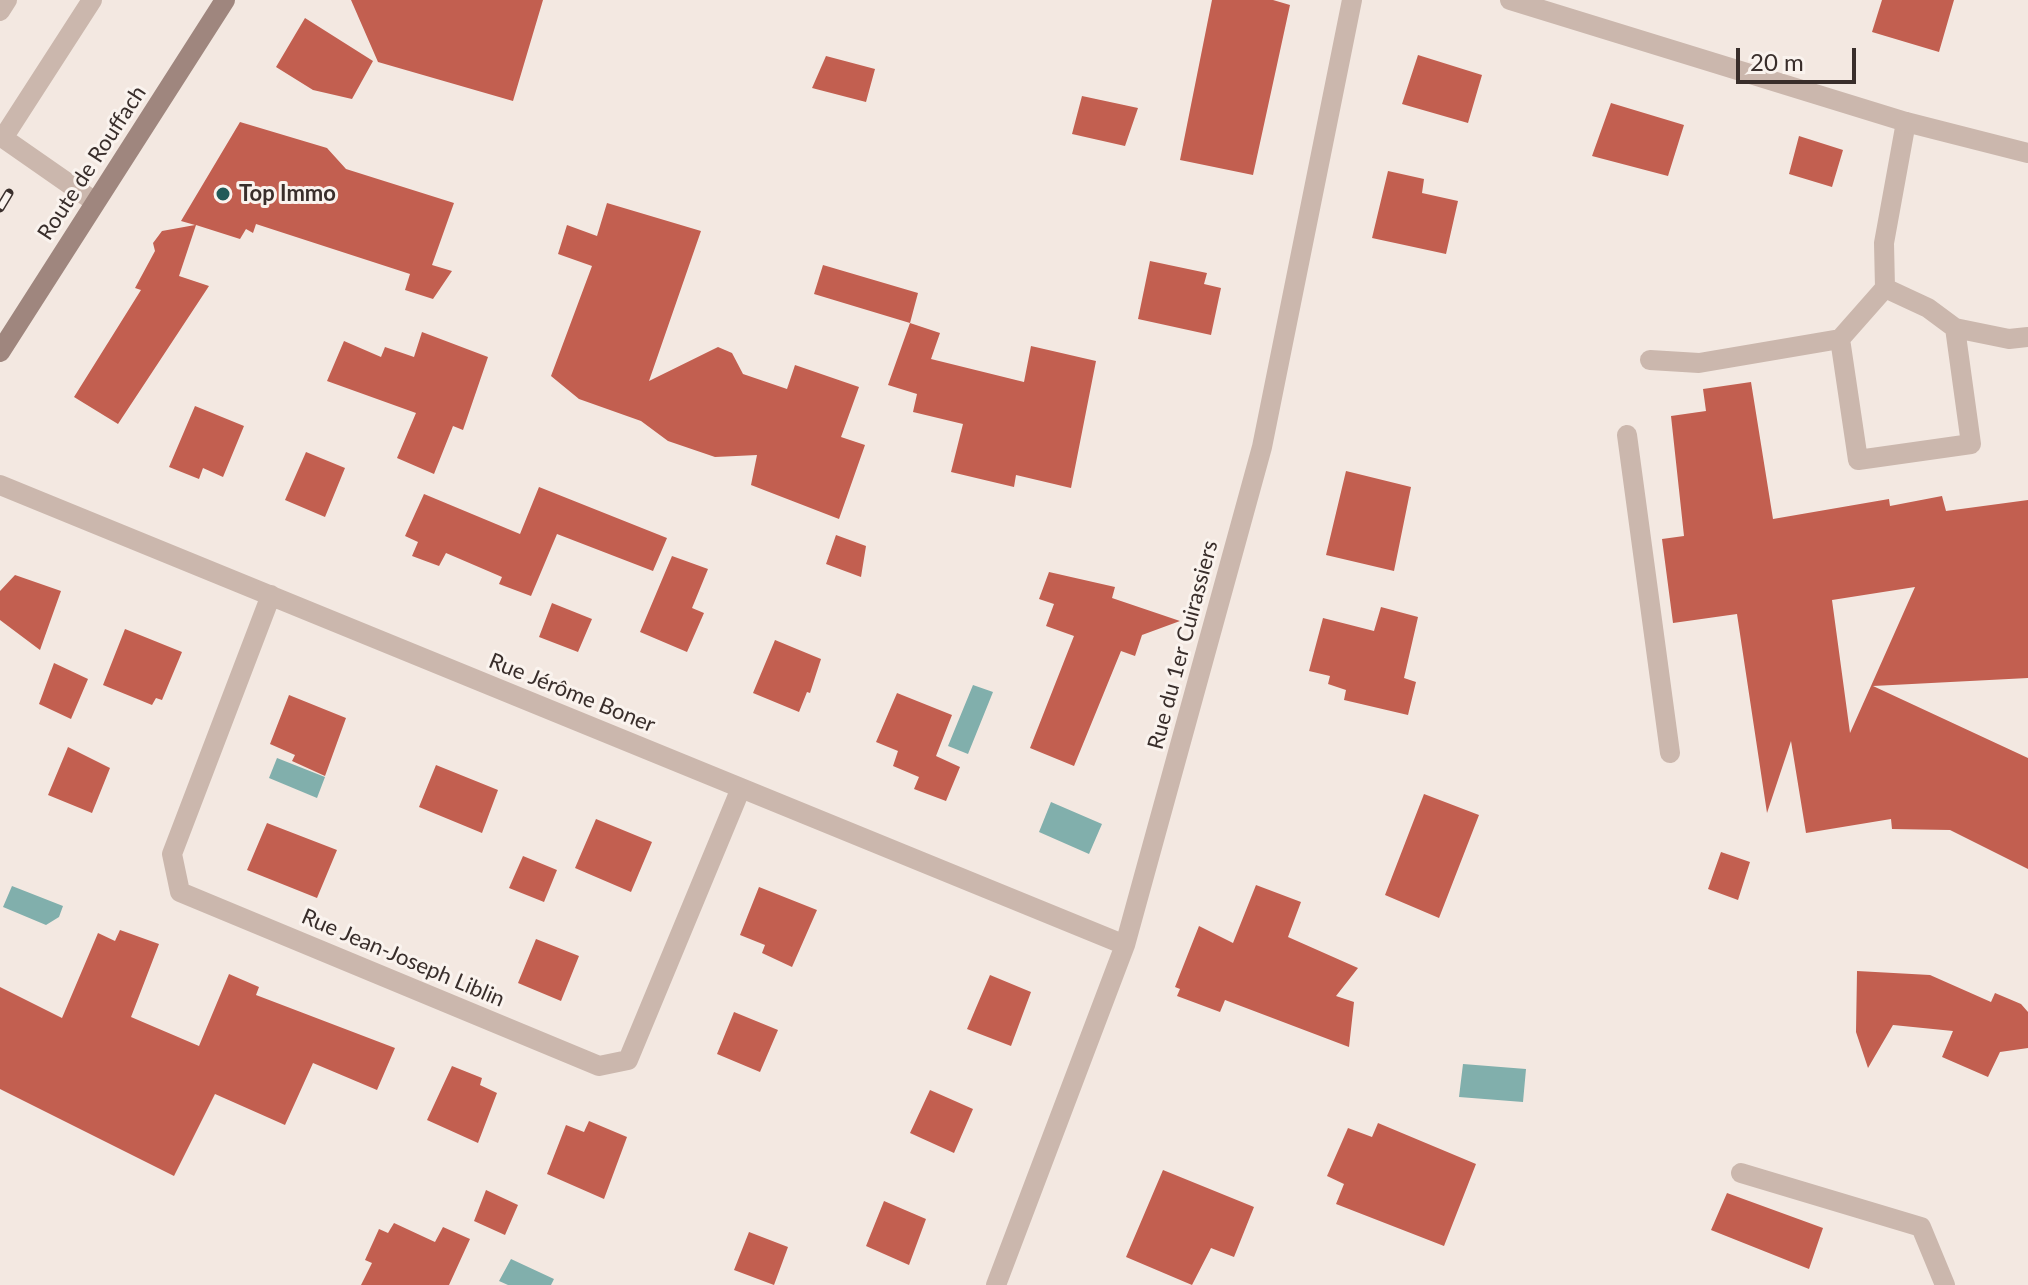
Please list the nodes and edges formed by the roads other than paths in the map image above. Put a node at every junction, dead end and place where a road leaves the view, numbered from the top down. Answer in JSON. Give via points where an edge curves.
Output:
{"nodes":[{"id":1,"x":7,"y":0,"type":"edge"},
{"id":2,"x":92,"y":0,"type":"edge"},
{"id":3,"x":225,"y":0,"type":"edge"},
{"id":4,"x":1352,"y":0,"type":"edge"},
{"id":5,"x":1510,"y":0,"type":"edge"},
{"id":6,"x":0,"y":11,"type":"edge"},
{"id":7,"x":1906,"y":122,"type":"junction"},
{"id":8,"x":2028,"y":153,"type":"edge"},
{"id":9,"x":95,"y":202,"type":"junction"},
{"id":10,"x":1885,"y":288,"type":"junction"},
{"id":11,"x":1955,"y":328,"type":"junction"},
{"id":12,"x":2028,"y":337,"type":"edge"},
{"id":13,"x":1840,"y":339,"type":"junction"},
{"id":14,"x":0,"y":352,"type":"edge"},
{"id":15,"x":1650,"y":360,"type":"dead end"},
{"id":16,"x":1627,"y":435,"type":"dead end"},
{"id":17,"x":0,"y":485,"type":"edge"},
{"id":18,"x":271,"y":595,"type":"junction"},
{"id":19,"x":1670,"y":753,"type":"dead end"},
{"id":20,"x":741,"y":788,"type":"junction"},
{"id":21,"x":1125,"y":945,"type":"junction"},
{"id":22,"x":1741,"y":1173,"type":"dead end"},
{"id":23,"x":996,"y":1285,"type":"edge"},
{"id":24,"x":1945,"y":1285,"type":"edge"}],
"edges":[{"from":1,"to":6,"type":"street"},
{"from":2,"to":9,"type":"street","via":[[3,138]]},
{"from":3,"to":9,"type":"main road","name":"Route de Rouffach"},
{"from":4,"to":21,"type":"street","name":"Rue du 1er Cuirassiers","via":[[1262,447]]},
{"from":5,"to":7,"type":"street"},
{"from":7,"to":8,"type":"street"},
{"from":7,"to":10,"type":"street","via":[[1884,243]]},
{"from":9,"to":14,"type":"main road","name":"Route de Rouffach"},
{"from":10,"to":11,"type":"street"},
{"from":10,"to":13,"type":"street"},
{"from":11,"to":12,"type":"street","via":[[2009,339]]},
{"from":11,"to":13,"type":"street","via":[[1971,444],[1858,460]]},
{"from":13,"to":15,"type":"street","via":[[1699,363]]},
{"from":16,"to":19,"type":"street"},
{"from":17,"to":18,"type":"street","name":"Rue Jérôme Boner"},
{"from":18,"to":20,"type":"street","name":"Rue Jérôme Boner"},
{"from":18,"to":20,"type":"street","name":"Rue Jean-Joseph Liblin","via":[[172,854],[180,892],[599,1066],[628,1060]]},
{"from":20,"to":21,"type":"street","name":"Rue Jérôme Boner"},
{"from":21,"to":23,"type":"street","name":"Rue du 1er Cuirassiers"},
{"from":22,"to":24,"type":"street","via":[[1921,1227]]}]}
